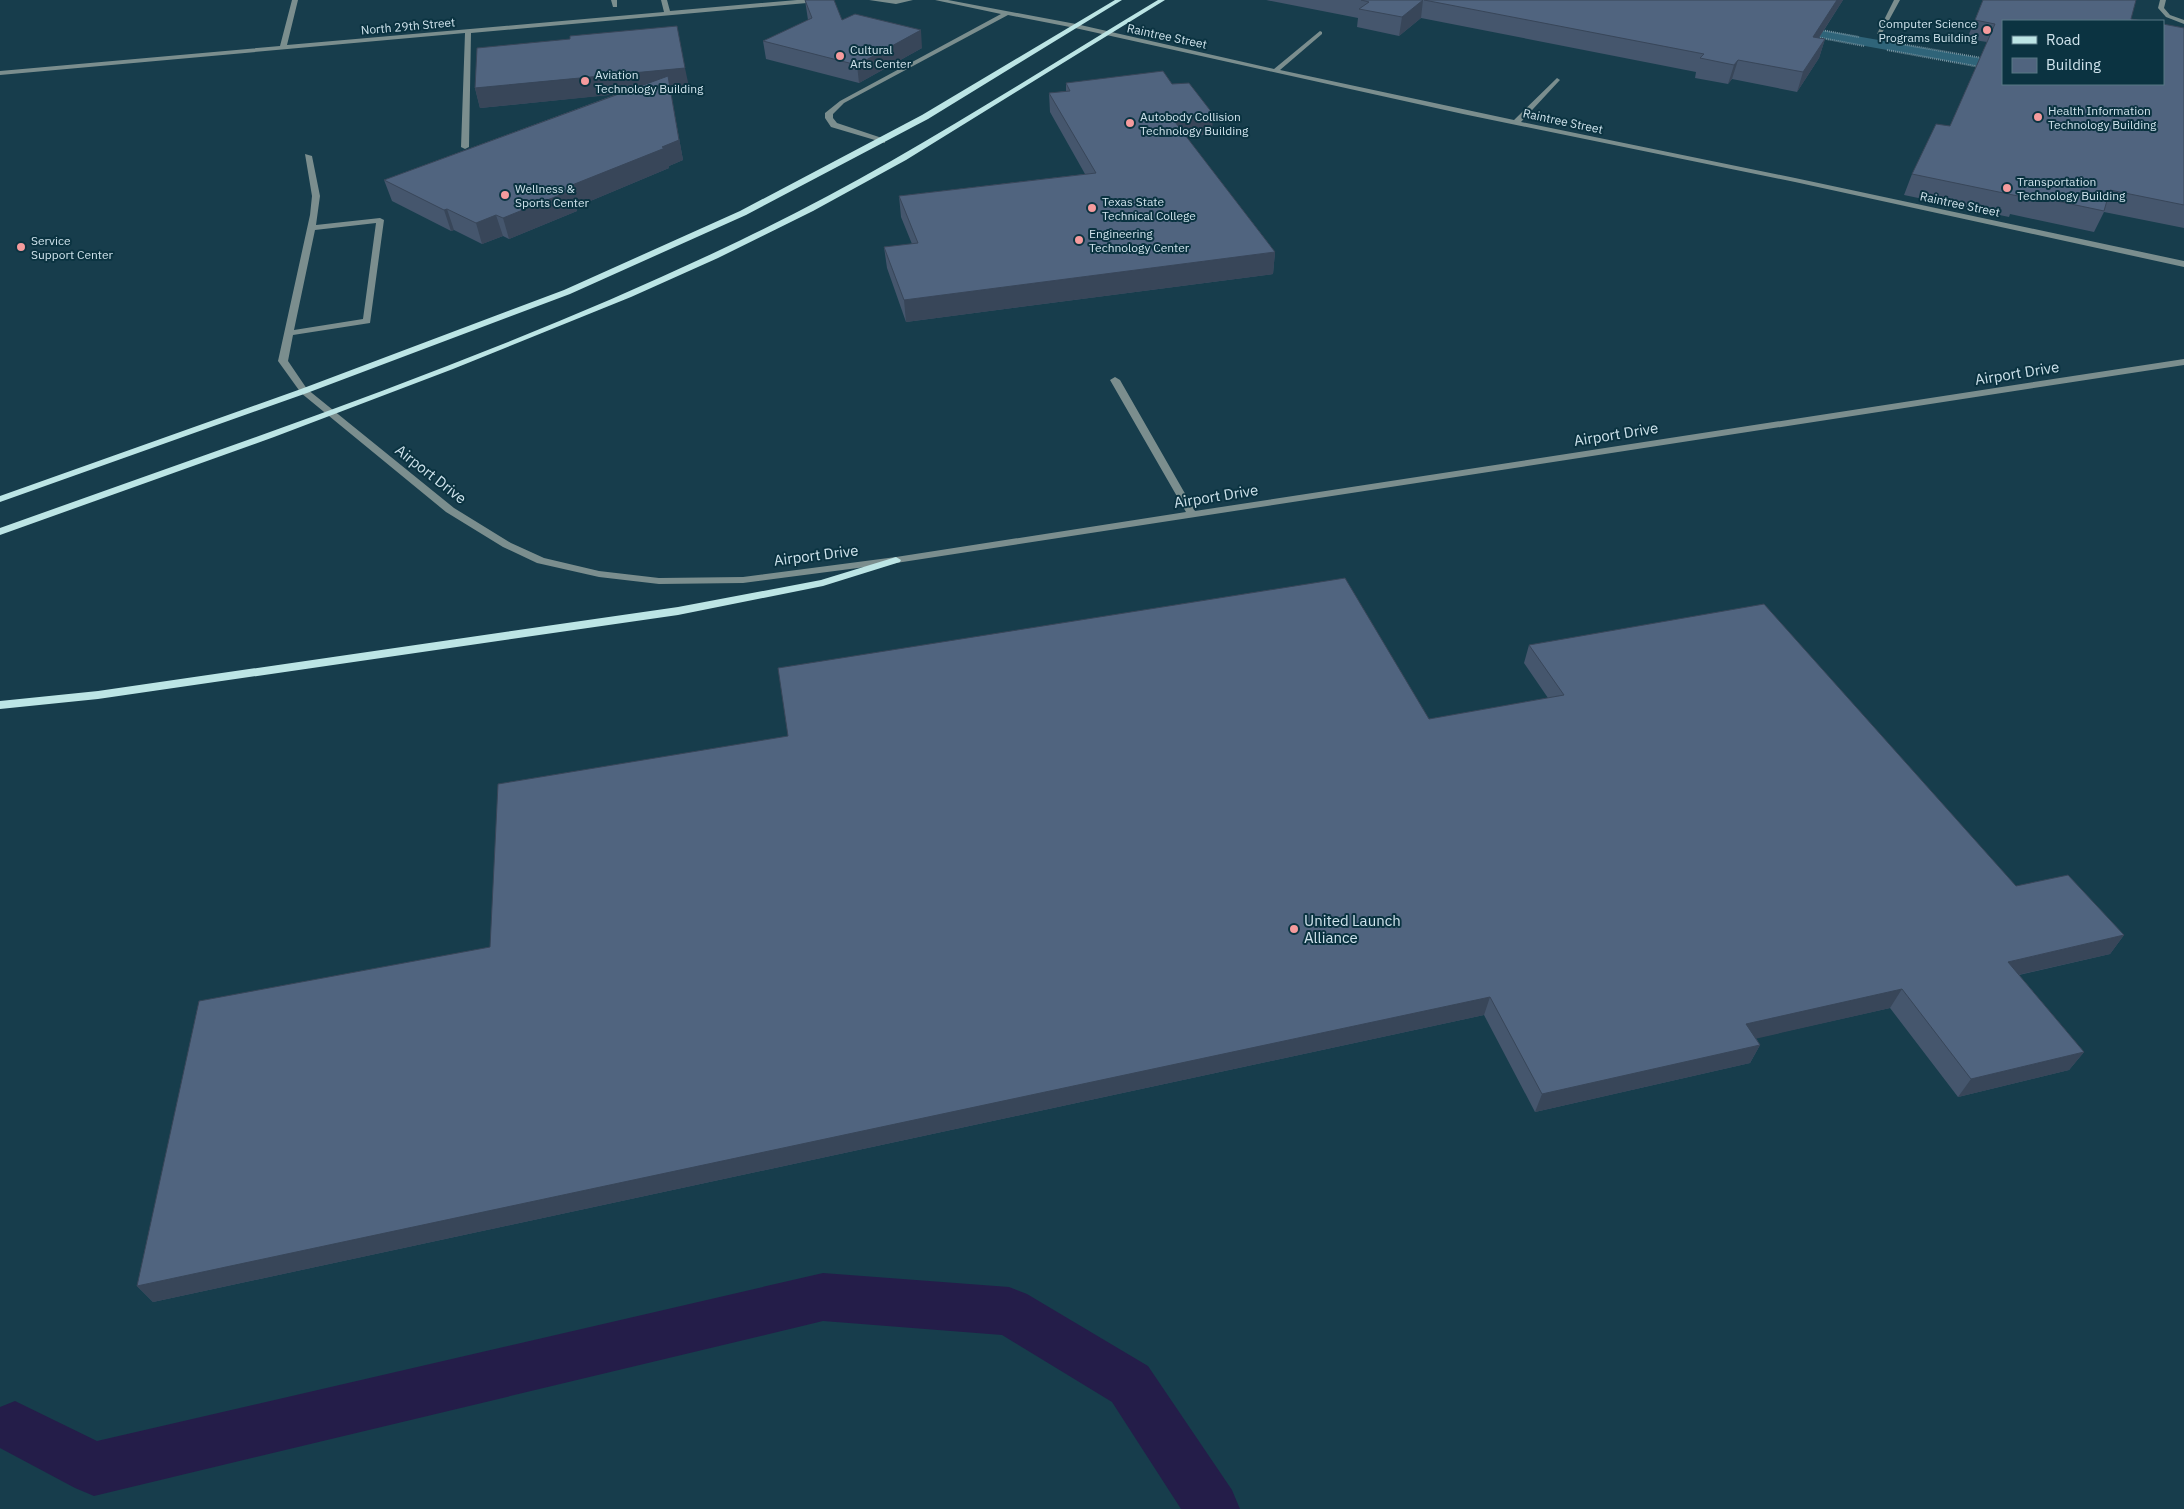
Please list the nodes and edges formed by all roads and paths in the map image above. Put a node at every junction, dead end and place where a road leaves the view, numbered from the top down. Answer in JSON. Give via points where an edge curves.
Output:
{"nodes":[{"id":1,"x":295,"y":0,"type":"edge"},
{"id":2,"x":664,"y":0,"type":"edge"},
{"id":3,"x":818,"y":0,"type":"edge"},
{"id":4,"x":872,"y":0,"type":"edge"},
{"id":5,"x":910,"y":0,"type":"edge"},
{"id":6,"x":938,"y":0,"type":"edge"},
{"id":7,"x":1119,"y":0,"type":"edge"},
{"id":8,"x":1162,"y":0,"type":"edge"},
{"id":9,"x":1897,"y":0,"type":"edge"},
{"id":10,"x":2163,"y":0,"type":"edge"},
{"id":11,"x":1006,"y":13,"type":"junction"},
{"id":12,"x":668,"y":14,"type":"junction"},
{"id":13,"x":2184,"y":22,"type":"edge"},
{"id":14,"x":1076,"y":26,"type":"junction"},
{"id":15,"x":1817,"y":29,"type":"edge"},
{"id":16,"x":468,"y":32,"type":"junction"},
{"id":17,"x":1320,"y":33,"type":"dead end"},
{"id":18,"x":1880,"y":33,"type":"dead end"},
{"id":19,"x":1106,"y":34,"type":"junction"},
{"id":20,"x":1817,"y":37,"type":"edge"},
{"id":21,"x":1866,"y":38,"type":"dead end"},
{"id":22,"x":1895,"y":43,"type":"dead end"},
{"id":23,"x":1866,"y":46,"type":"dead end"},
{"id":24,"x":283,"y":48,"type":"junction"},
{"id":25,"x":1885,"y":50,"type":"dead end"},
{"id":26,"x":1983,"y":58,"type":"edge"},
{"id":27,"x":1983,"y":67,"type":"edge"},
{"id":28,"x":1275,"y":70,"type":"junction"},
{"id":29,"x":0,"y":73,"type":"edge"},
{"id":30,"x":1557,"y":80,"type":"dead end"},
{"id":31,"x":1516,"y":123,"type":"junction"},
{"id":32,"x":882,"y":141,"type":"junction"},
{"id":33,"x":465,"y":147,"type":"dead end"},
{"id":34,"x":308,"y":156,"type":"dead end"},
{"id":35,"x":311,"y":228,"type":"junction"},
{"id":36,"x":2184,"y":264,"type":"edge"},
{"id":37,"x":290,"y":333,"type":"junction"},
{"id":38,"x":2184,"y":362,"type":"edge"},
{"id":39,"x":1115,"y":380,"type":"dead end"},
{"id":40,"x":304,"y":392,"type":"junction"},
{"id":41,"x":329,"y":413,"type":"junction"},
{"id":42,"x":0,"y":499,"type":"edge"},
{"id":43,"x":1192,"y":514,"type":"junction"},
{"id":44,"x":0,"y":532,"type":"edge"},
{"id":45,"x":896,"y":560,"type":"junction"},
{"id":46,"x":0,"y":705,"type":"edge"}],
"edges":[{"from":1,"to":24,"type":"street"},
{"from":2,"to":12,"type":"street"},
{"from":3,"to":12,"type":"street","name":"North 29th Street"},
{"from":4,"to":5,"type":"street"},
{"from":6,"to":11,"type":"street","name":"Raintree Street"},
{"from":7,"to":14,"type":"main road"},
{"from":8,"to":19,"type":"main road"},
{"from":9,"to":18,"type":"street"},
{"from":10,"to":13,"type":"street","via":[[2160,8],[2168,16]]},
{"from":11,"to":14,"type":"street","name":"Raintree Street"},
{"from":11,"to":32,"type":"street","via":[[842,102],[829,113],[834,125]]},
{"from":12,"to":16,"type":"street","name":"North 29th Street"},
{"from":14,"to":19,"type":"street","name":"Raintree Street"},
{"from":14,"to":32,"type":"main road"},
{"from":15,"to":21,"type":"path"},
{"from":16,"to":24,"type":"street","name":"North 29th Street"},
{"from":16,"to":33,"type":"street"},
{"from":17,"to":28,"type":"street"},
{"from":19,"to":28,"type":"street","name":"Raintree Street"},
{"from":19,"to":41,"type":"main road","via":[[963,124],[834,196],[716,255],[512,344]]},
{"from":20,"to":23,"type":"path"},
{"from":22,"to":26,"type":"path"},
{"from":24,"to":29,"type":"street","name":"North 29th Street"},
{"from":25,"to":27,"type":"path"},
{"from":28,"to":31,"type":"street","name":"Raintree Street"},
{"from":30,"to":31,"type":"street"},
{"from":31,"to":36,"type":"street","name":"Raintree Street"},
{"from":32,"to":40,"type":"main road","via":[[744,213],[574,289]]},
{"from":34,"to":35,"type":"street","name":"Airport Drive","via":[[316,196]]},
{"from":35,"to":37,"type":"street","name":"Airport Drive"},
{"from":35,"to":37,"type":"street","via":[[380,220],[367,322]]},
{"from":37,"to":40,"type":"street","name":"Airport Drive","via":[[283,361]]},
{"from":38,"to":43,"type":"street","name":"Airport Drive"},
{"from":39,"to":43,"type":"street"},
{"from":40,"to":41,"type":"street","name":"Airport Drive"},
{"from":40,"to":42,"type":"main road"},
{"from":41,"to":44,"type":"main road"},
{"from":41,"to":45,"type":"street","name":"Airport Drive","via":[[450,510],[507,545],[541,561],[599,574],[659,581],[743,580]]},
{"from":43,"to":45,"type":"street","name":"Airport Drive"},
{"from":45,"to":46,"type":"main road","via":[[824,583],[678,611],[136,690]]}]}
